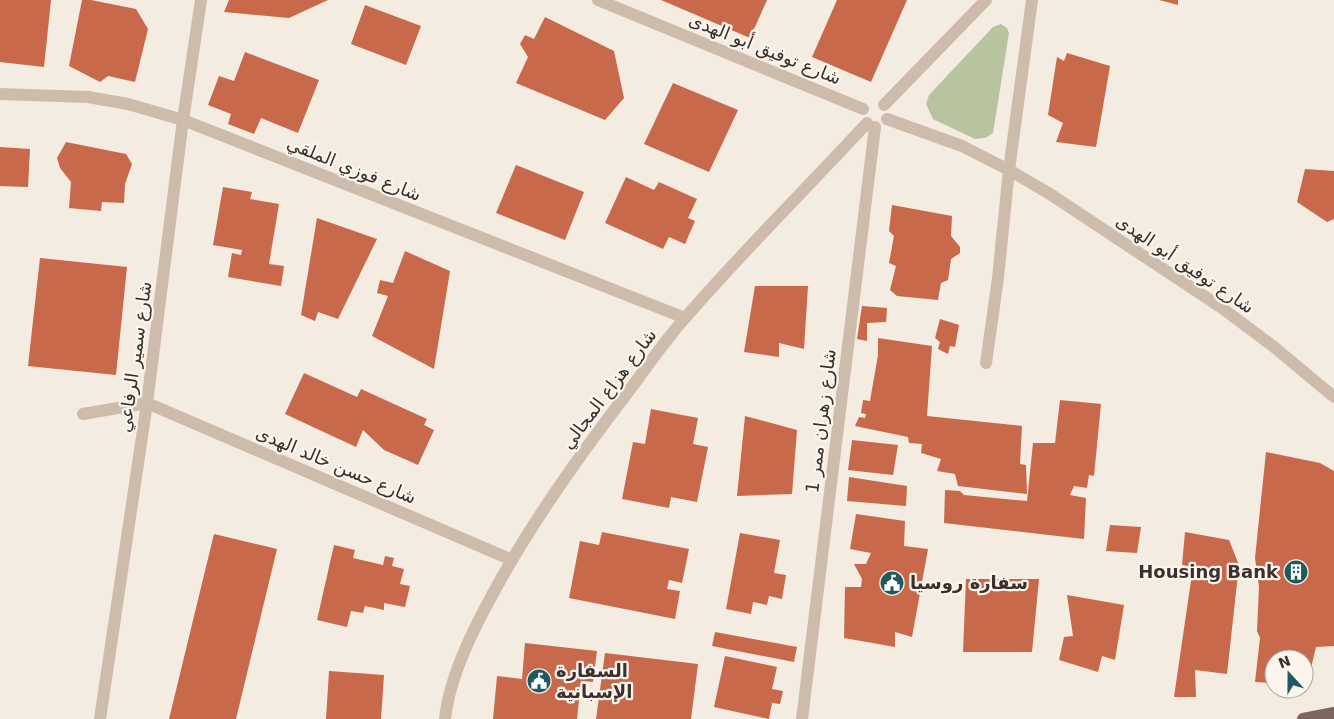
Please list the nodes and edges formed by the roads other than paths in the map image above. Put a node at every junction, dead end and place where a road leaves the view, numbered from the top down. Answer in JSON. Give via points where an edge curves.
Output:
{"nodes":[{"id":1,"x":201,"y":0,"type":"edge"},
{"id":2,"x":598,"y":0,"type":"edge"},
{"id":3,"x":986,"y":0,"type":"edge"},
{"id":4,"x":1032,"y":0,"type":"edge"},
{"id":5,"x":0,"y":94,"type":"edge"},
{"id":6,"x":884,"y":105,"type":"junction"},
{"id":7,"x":864,"y":109,"type":"junction"},
{"id":8,"x":887,"y":119,"type":"junction"},
{"id":9,"x":183,"y":120,"type":"junction"},
{"id":10,"x":871,"y":125,"type":"junction"},
{"id":11,"x":1009,"y":170,"type":"junction"},
{"id":12,"x":684,"y":318,"type":"junction"},
{"id":13,"x":986,"y":363,"type":"dead end"},
{"id":14,"x":1334,"y":397,"type":"edge"},
{"id":15,"x":147,"y":403,"type":"junction"},
{"id":16,"x":84,"y":414,"type":"dead end"},
{"id":17,"x":512,"y":560,"type":"junction"},
{"id":18,"x":1334,"y":712,"type":"edge"},
{"id":19,"x":100,"y":719,"type":"edge"},
{"id":20,"x":445,"y":719,"type":"edge"},
{"id":21,"x":802,"y":719,"type":"edge"},
{"id":22,"x":1303,"y":719,"type":"edge"}],
"edges":[{"from":1,"to":9,"type":"street","name":"شارع سمير الرفاعي"},
{"from":2,"to":7,"type":"street","name":"شارع توفيق أبو الهدى"},
{"from":3,"to":6,"type":"street"},
{"from":4,"to":11,"type":"street"},
{"from":5,"to":9,"type":"street","name":"شارع فوزي الملقي","via":[[88,97],[128,104]]},
{"from":6,"to":7,"type":"street","via":[[876,101]]},
{"from":6,"to":8,"type":"street"},
{"from":7,"to":10,"type":"street","via":[[863,119]]},
{"from":8,"to":10,"type":"street","via":[[880,126]]},
{"from":8,"to":11,"type":"street","name":"شارع توفيق أبو الهدى","via":[[962,146]]},
{"from":9,"to":12,"type":"street","name":"شارع فوزي الملقي"},
{"from":9,"to":15,"type":"street","name":"شارع سمير الرفاعي"},
{"from":10,"to":12,"type":"street","name":"شارع هزاع المجالي","via":[[774,220]]},
{"from":10,"to":21,"type":"street","name":"شارع زهران ممر 1"},
{"from":11,"to":13,"type":"street"},
{"from":11,"to":14,"type":"street","name":"شارع توفيق أبو الهدى","via":[[1222,308]]},
{"from":12,"to":17,"type":"street","name":"شارع هزاع المجالي","via":[[576,460]]},
{"from":15,"to":16,"type":"street"},
{"from":15,"to":17,"type":"street","name":"شارع حسن خالد الهدى"},
{"from":15,"to":19,"type":"street","name":"شارع سمير الرفاعي"},
{"from":17,"to":20,"type":"street","name":"شارع هزاع المجالي","via":[[466,647]]},
{"from":18,"to":22,"type":"main road"}]}
